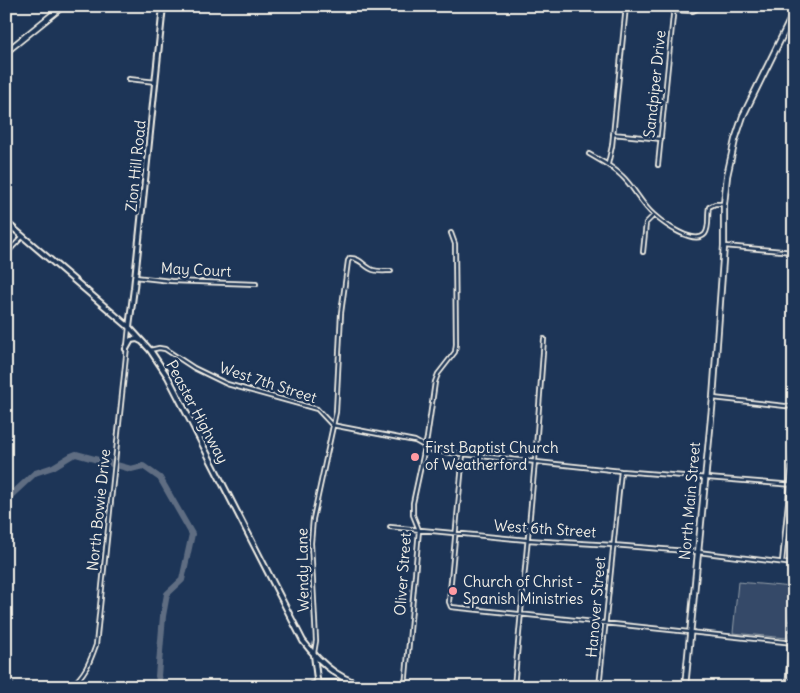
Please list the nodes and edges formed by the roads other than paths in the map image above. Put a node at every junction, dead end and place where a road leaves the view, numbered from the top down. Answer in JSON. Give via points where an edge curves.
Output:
{"nodes":[{"id":1,"x":63,"y":6,"type":"edge"},
{"id":2,"x":164,"y":6,"type":"edge"},
{"id":3,"x":626,"y":6,"type":"edge"},
{"id":4,"x":702,"y":6,"type":"edge"},
{"id":5,"x":674,"y":8,"type":"edge"},
{"id":6,"x":794,"y":12,"type":"edge"},
{"id":7,"x":6,"y":52,"type":"edge"},
{"id":8,"x":129,"y":79,"type":"dead end"},
{"id":9,"x":156,"y":82,"type":"junction"},
{"id":10,"x":614,"y":134,"type":"junction"},
{"id":11,"x":660,"y":140,"type":"junction"},
{"id":12,"x":589,"y":154,"type":"dead end"},
{"id":13,"x":608,"y":164,"type":"junction"},
{"id":14,"x":658,"y":165,"type":"dead end"},
{"id":15,"x":724,"y":204,"type":"junction"},
{"id":16,"x":654,"y":215,"type":"junction"},
{"id":17,"x":6,"y":222,"type":"edge"},
{"id":18,"x":451,"y":233,"type":"dead end"},
{"id":19,"x":22,"y":236,"type":"junction"},
{"id":20,"x":724,"y":246,"type":"junction"},
{"id":21,"x":643,"y":252,"type":"dead end"},
{"id":22,"x":794,"y":252,"type":"edge"},
{"id":23,"x":6,"y":254,"type":"edge"},
{"id":24,"x":391,"y":270,"type":"dead end"},
{"id":25,"x":135,"y":277,"type":"junction"},
{"id":26,"x":256,"y":284,"type":"dead end"},
{"id":27,"x":131,"y":312,"type":"junction"},
{"id":28,"x":117,"y":317,"type":"junction"},
{"id":29,"x":129,"y":327,"type":"junction"},
{"id":30,"x":544,"y":339,"type":"dead end"},
{"id":31,"x":142,"y":342,"type":"junction"},
{"id":32,"x":126,"y":349,"type":"junction"},
{"id":33,"x":150,"y":350,"type":"junction"},
{"id":34,"x":713,"y":398,"type":"junction"},
{"id":35,"x":794,"y":407,"type":"edge"},
{"id":36,"x":332,"y":426,"type":"junction"},
{"id":37,"x":794,"y":443,"type":"edge"},
{"id":38,"x":424,"y":446,"type":"junction"},
{"id":39,"x":464,"y":454,"type":"junction"},
{"id":40,"x":535,"y":461,"type":"junction"},
{"id":41,"x":621,"y":470,"type":"junction"},
{"id":42,"x":705,"y":477,"type":"junction"},
{"id":43,"x":789,"y":484,"type":"junction"},
{"id":44,"x":794,"y":485,"type":"edge"},
{"id":45,"x":390,"y":527,"type":"dead end"},
{"id":46,"x":419,"y":530,"type":"junction"},
{"id":47,"x":456,"y":533,"type":"junction"},
{"id":48,"x":527,"y":540,"type":"junction"},
{"id":49,"x":613,"y":545,"type":"junction"},
{"id":50,"x":698,"y":552,"type":"junction"},
{"id":51,"x":782,"y":562,"type":"junction"},
{"id":52,"x":794,"y":564,"type":"edge"},
{"id":53,"x":794,"y":610,"type":"edge"},
{"id":54,"x":520,"y":615,"type":"junction"},
{"id":55,"x":606,"y":623,"type":"junction"},
{"id":56,"x":690,"y":632,"type":"junction"},
{"id":57,"x":792,"y":642,"type":"edge"},
{"id":58,"x":314,"y":656,"type":"junction"},
{"id":59,"x":317,"y":682,"type":"junction"},
{"id":60,"x":352,"y":682,"type":"junction"},
{"id":61,"x":70,"y":687,"type":"edge"},
{"id":62,"x":304,"y":687,"type":"edge"},
{"id":63,"x":318,"y":687,"type":"edge"},
{"id":64,"x":375,"y":687,"type":"edge"},
{"id":65,"x":405,"y":687,"type":"edge"},
{"id":66,"x":514,"y":687,"type":"edge"},
{"id":67,"x":600,"y":687,"type":"edge"},
{"id":68,"x":686,"y":687,"type":"edge"},
{"id":69,"x":786,"y":687,"type":"edge"}],
"edges":[{"from":1,"to":7,"type":"main road"},
{"from":2,"to":9,"type":"main road","name":"Zion Hill Road"},
{"from":3,"to":10,"type":"street"},
{"from":4,"to":5,"type":"street","via":[[693,11]]},
{"from":5,"to":11,"type":"street","name":"Sandpiper Drive"},
{"from":6,"to":15,"type":"main road","name":"North Main Street","via":[[743,116],[735,141]]},
{"from":8,"to":9,"type":"street"},
{"from":9,"to":25,"type":"main road","name":"Zion Hill Road"},
{"from":10,"to":11,"type":"street"},
{"from":10,"to":13,"type":"street"},
{"from":11,"to":14,"type":"street","name":"Sandpiper Drive"},
{"from":12,"to":13,"type":"street"},
{"from":13,"to":16,"type":"street","via":[[631,184]]},
{"from":15,"to":16,"type":"street","via":[[709,208],[707,231],[695,238]]},
{"from":15,"to":20,"type":"main road","name":"North Main Street"},
{"from":16,"to":21,"type":"street","via":[[646,223]]},
{"from":17,"to":19,"type":"main road","name":"Peaster Highway"},
{"from":18,"to":38,"type":"street","name":"Oliver Street","via":[[455,244],[456,344],[435,382]]},
{"from":19,"to":23,"type":"street"},
{"from":19,"to":28,"type":"main road","name":"Peaster Highway"},
{"from":20,"to":22,"type":"street"},
{"from":20,"to":34,"type":"main road","name":"North Main Street"},
{"from":24,"to":36,"type":"street","name":"Wendy Lane","via":[[375,271],[358,259],[350,258],[348,261],[341,313],[336,412]]},
{"from":25,"to":26,"type":"street","name":"May Court"},
{"from":25,"to":27,"type":"main road","name":"Zion Hill Road"},
{"from":27,"to":28,"type":"main road","via":[[128,317]]},
{"from":27,"to":29,"type":"main road","name":"Zion Hill Road"},
{"from":28,"to":29,"type":"main road","name":"Peaster Highway"},
{"from":29,"to":31,"type":"main road","name":"Peaster Highway"},
{"from":29,"to":32,"type":"street","name":"North Bowie Drive"},
{"from":30,"to":40,"type":"street"},
{"from":31,"to":32,"type":"main road","via":[[131,340]]},
{"from":31,"to":33,"type":"main road","name":"Peaster Highway"},
{"from":32,"to":61,"type":"street","name":"North Bowie Drive","via":[[96,645],[87,668]]},
{"from":33,"to":36,"type":"street","name":"West 7th Street","via":[[164,349],[227,384],[317,409]]},
{"from":33,"to":58,"type":"main road","name":"Peaster Highway","via":[[168,377],[303,641]]},
{"from":34,"to":35,"type":"street"},
{"from":34,"to":42,"type":"main road","name":"North Main Street"},
{"from":36,"to":38,"type":"street","via":[[415,441]]},
{"from":36,"to":58,"type":"street","name":"Wendy Lane","via":[[311,542]]},
{"from":37,"to":43,"type":"street"},
{"from":38,"to":39,"type":"street","via":[[433,451]]},
{"from":38,"to":46,"type":"street","name":"Oliver Street","via":[[413,503],[413,515]]},
{"from":39,"to":40,"type":"street"},
{"from":39,"to":47,"type":"street"},
{"from":40,"to":41,"type":"street"},
{"from":40,"to":48,"type":"street"},
{"from":41,"to":42,"type":"street"},
{"from":41,"to":49,"type":"street","name":"Hanover Street"},
{"from":42,"to":43,"type":"street"},
{"from":42,"to":50,"type":"main road","name":"North Main Street"},
{"from":43,"to":44,"type":"street"},
{"from":43,"to":51,"type":"street"},
{"from":45,"to":46,"type":"street","name":"West 6th Street"},
{"from":46,"to":47,"type":"street","name":"West 6th Street"},
{"from":46,"to":65,"type":"street","name":"Oliver Street"},
{"from":47,"to":48,"type":"street","name":"West 6th Street"},
{"from":47,"to":54,"type":"street","via":[[451,608]]},
{"from":48,"to":49,"type":"street","name":"West 6th Street"},
{"from":48,"to":54,"type":"street"},
{"from":49,"to":50,"type":"street","name":"West 6th Street"},
{"from":49,"to":55,"type":"street","name":"Hanover Street"},
{"from":50,"to":51,"type":"street","name":"West 6th Street"},
{"from":50,"to":56,"type":"main road","name":"North Main Street"},
{"from":51,"to":52,"type":"street","name":"West 6th Street"},
{"from":53,"to":57,"type":"street"},
{"from":54,"to":55,"type":"street"},
{"from":54,"to":66,"type":"street"},
{"from":55,"to":56,"type":"street"},
{"from":55,"to":67,"type":"street","name":"Hanover Street"},
{"from":56,"to":57,"type":"street"},
{"from":56,"to":68,"type":"main road","name":"North Main Street"},
{"from":57,"to":69,"type":"street"},
{"from":58,"to":59,"type":"main road"},
{"from":58,"to":60,"type":"main road"},
{"from":59,"to":60,"type":"street"},
{"from":59,"to":62,"type":"street"},
{"from":59,"to":63,"type":"main road"},
{"from":60,"to":64,"type":"main road"}]}
